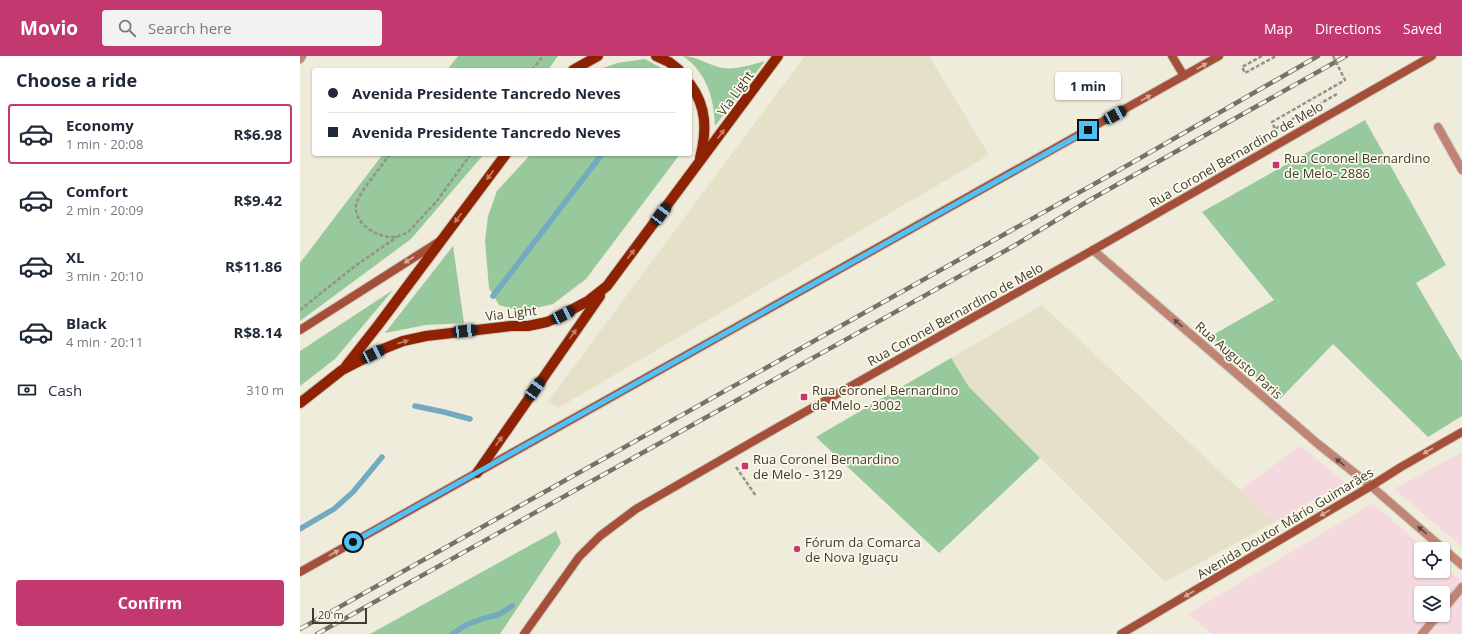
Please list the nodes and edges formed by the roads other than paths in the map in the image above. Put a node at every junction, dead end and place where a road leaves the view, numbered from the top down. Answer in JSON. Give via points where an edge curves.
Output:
{"nodes":[{"id":1,"x":302,"y":56,"type":"edge"},
{"id":2,"x":581,"y":56,"type":"edge"},
{"id":3,"x":598,"y":56,"type":"edge"},
{"id":4,"x":656,"y":56,"type":"edge"},
{"id":5,"x":778,"y":56,"type":"edge"},
{"id":6,"x":1172,"y":56,"type":"edge"},
{"id":7,"x":1219,"y":56,"type":"edge"},
{"id":8,"x":1432,"y":56,"type":"edge"},
{"id":9,"x":300,"y":59,"type":"edge"},
{"id":10,"x":572,"y":68,"type":"edge"},
{"id":11,"x":575,"y":68,"type":"edge"},
{"id":12,"x":676,"y":68,"type":"edge"},
{"id":13,"x":1184,"y":76,"type":"junction"},
{"id":14,"x":692,"y":87,"type":"edge"},
{"id":15,"x":1438,"y":127,"type":"dead end"},
{"id":16,"x":504,"y":156,"type":"edge"},
{"id":17,"x":697,"y":166,"type":"junction"},
{"id":18,"x":1462,"y":170,"type":"edge"},
{"id":19,"x":442,"y":239,"type":"junction"},
{"id":20,"x":1093,"y":250,"type":"junction"},
{"id":21,"x":607,"y":286,"type":"junction"},
{"id":22,"x":300,"y":330,"type":"edge"},
{"id":23,"x":342,"y":370,"type":"junction"},
{"id":24,"x":300,"y":403,"type":"edge"},
{"id":25,"x":1462,"y":432,"type":"edge"},
{"id":26,"x":477,"y":473,"type":"junction"},
{"id":27,"x":1371,"y":486,"type":"junction"},
{"id":28,"x":1462,"y":565,"type":"edge"},
{"id":29,"x":300,"y":572,"type":"edge"},
{"id":30,"x":1462,"y":587,"type":"edge"},
{"id":31,"x":1450,"y":602,"type":"edge"},
{"id":32,"x":1432,"y":622,"type":"edge"},
{"id":33,"x":524,"y":634,"type":"edge"},
{"id":34,"x":1121,"y":634,"type":"edge"},
{"id":35,"x":1422,"y":634,"type":"edge"}],
"edges":[{"from":1,"to":9,"type":"street"},
{"from":2,"to":10,"type":"main road"},
{"from":3,"to":11,"type":"main road"},
{"from":4,"to":12,"type":"main road"},
{"from":17,"to":5,"type":"main road","name":"Via Light","one_way":true},
{"from":6,"to":13,"type":"main road"},
{"from":13,"to":7,"type":"main road","one_way":true},
{"from":8,"to":20,"type":"main road","name":"Rua Coronel Bernardino de Melo"},
{"from":26,"to":13,"type":"main road","one_way":true},
{"from":14,"to":17,"type":"main road","via":[[701,105],[705,123],[704,143]]},
{"from":15,"to":18,"type":"street"},
{"from":16,"to":19,"type":"main road","one_way":true},
{"from":21,"to":17,"type":"main road","name":"Via Light","one_way":true},
{"from":19,"to":22,"type":"main road","one_way":true},
{"from":19,"to":23,"type":"main road"},
{"from":27,"to":20,"type":"street","name":"Rua Augusto Paris","one_way":true,"via":[[1318,444]]},
{"from":20,"to":33,"type":"main road","name":"Rua Coronel Bernardino de Melo","via":[[636,509],[600,536],[579,557]]},
{"from":23,"to":21,"type":"main road","name":"Via Light","one_way":true,"via":[[389,347],[415,338],[547,322],[588,301]]},
{"from":26,"to":21,"type":"main road","one_way":true},
{"from":23,"to":24,"type":"main road"},
{"from":25,"to":27,"type":"main road","name":"Avenida Doutor Mário Guimarães","one_way":true},
{"from":29,"to":26,"type":"main road","one_way":true},
{"from":28,"to":27,"type":"street","name":"Rua Augusto Paris","one_way":true},
{"from":27,"to":34,"type":"main road","name":"Avenida Doutor Mário Guimarães","one_way":true},
{"from":30,"to":31,"type":"street"},
{"from":32,"to":35,"type":"street"}]}
